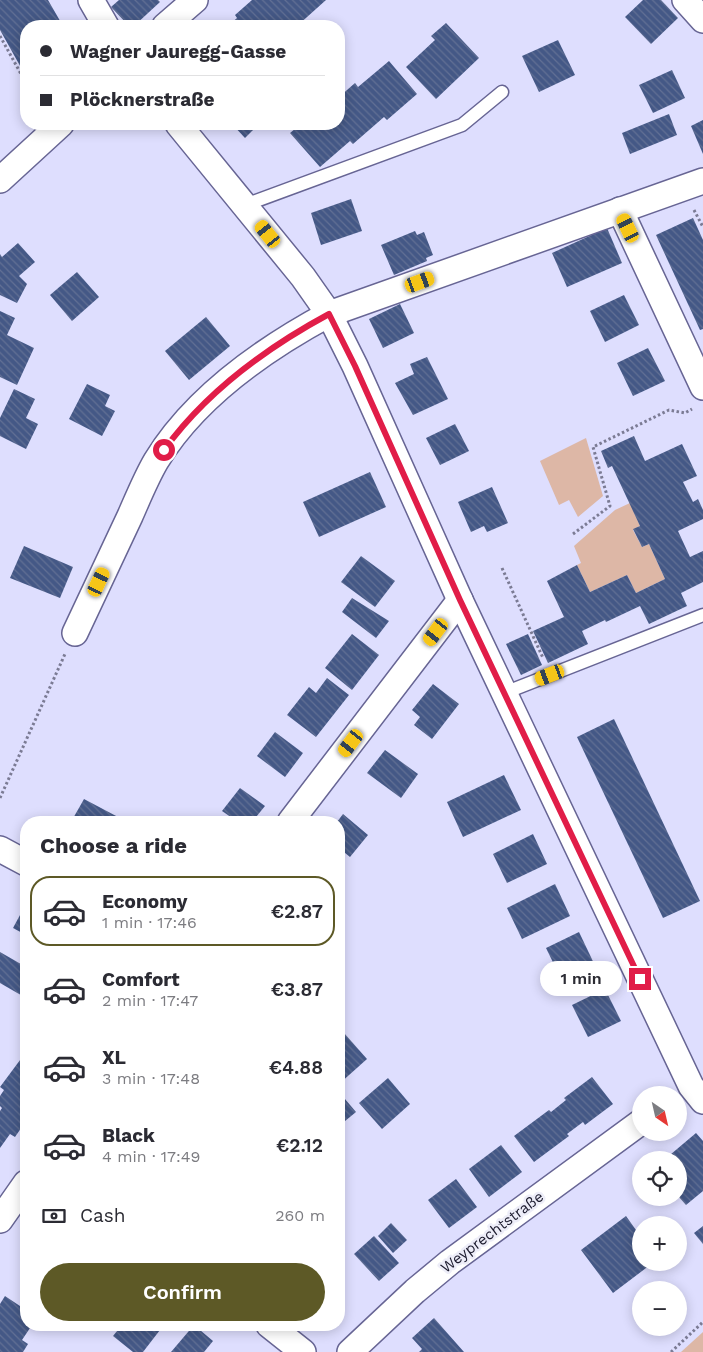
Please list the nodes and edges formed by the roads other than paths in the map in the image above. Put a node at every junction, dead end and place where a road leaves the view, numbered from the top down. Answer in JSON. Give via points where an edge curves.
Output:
{"nodes":[{"id":1,"x":91,"y":0,"type":"edge"},
{"id":2,"x":195,"y":0,"type":"edge"},
{"id":3,"x":685,"y":0,"type":"edge"},
{"id":4,"x":103,"y":20,"type":"edge"},
{"id":5,"x":172,"y":20,"type":"edge"},
{"id":6,"x":703,"y":20,"type":"edge"},
{"id":7,"x":502,"y":92,"type":"dead end"},
{"id":8,"x":54,"y":130,"type":"edge"},
{"id":9,"x":183,"y":130,"type":"edge"},
{"id":10,"x":0,"y":180,"type":"edge"},
{"id":11,"x":703,"y":182,"type":"edge"},
{"id":12,"x":245,"y":205,"type":"junction"},
{"id":13,"x":620,"y":210,"type":"junction"},
{"id":14,"x":329,"y":314,"type":"junction"},
{"id":15,"x":700,"y":396,"type":"edge"},
{"id":16,"x":460,"y":600,"type":"junction"},
{"id":17,"x":703,"y":615,"type":"edge"},
{"id":18,"x":75,"y":633,"type":"road end"},
{"id":19,"x":504,"y":693,"type":"junction"},
{"id":20,"x":295,"y":816,"type":"edge"},
{"id":21,"x":0,"y":849,"type":"edge"},
{"id":22,"x":20,"y":860,"type":"edge"},
{"id":23,"x":694,"y":1089,"type":"edge"},
{"id":24,"x":632,"y":1129,"type":"edge"},
{"id":25,"x":20,"y":1192,"type":"edge"},
{"id":26,"x":0,"y":1220,"type":"edge"},
{"id":27,"x":277,"y":1331,"type":"edge"},
{"id":28,"x":303,"y":1352,"type":"edge"},
{"id":29,"x":350,"y":1352,"type":"edge"}],
"edges":[{"from":1,"to":4,"type":"street"},
{"from":2,"to":5,"type":"street"},
{"from":3,"to":6,"type":"street"},
{"from":7,"to":12,"type":"lane","via":[[462,125]]},
{"from":8,"to":10,"type":"street"},
{"from":9,"to":12,"type":"street"},
{"from":11,"to":13,"type":"street"},
{"from":12,"to":14,"type":"street","via":[[304,277]]},
{"from":13,"to":14,"type":"street"},
{"from":13,"to":15,"type":"street"},
{"from":14,"to":16,"type":"street"},
{"from":14,"to":18,"type":"street","via":[[256,360],[207,400],[181,427],[156,461]]},
{"from":16,"to":19,"type":"street"},
{"from":16,"to":20,"type":"street"},
{"from":17,"to":19,"type":"lane"},
{"from":19,"to":23,"type":"street"},
{"from":21,"to":22,"type":"street"},
{"from":24,"to":29,"type":"street","name":"Weyprechtstraße","via":[[450,1262]]},
{"from":25,"to":26,"type":"street"},
{"from":27,"to":28,"type":"street"}]}
